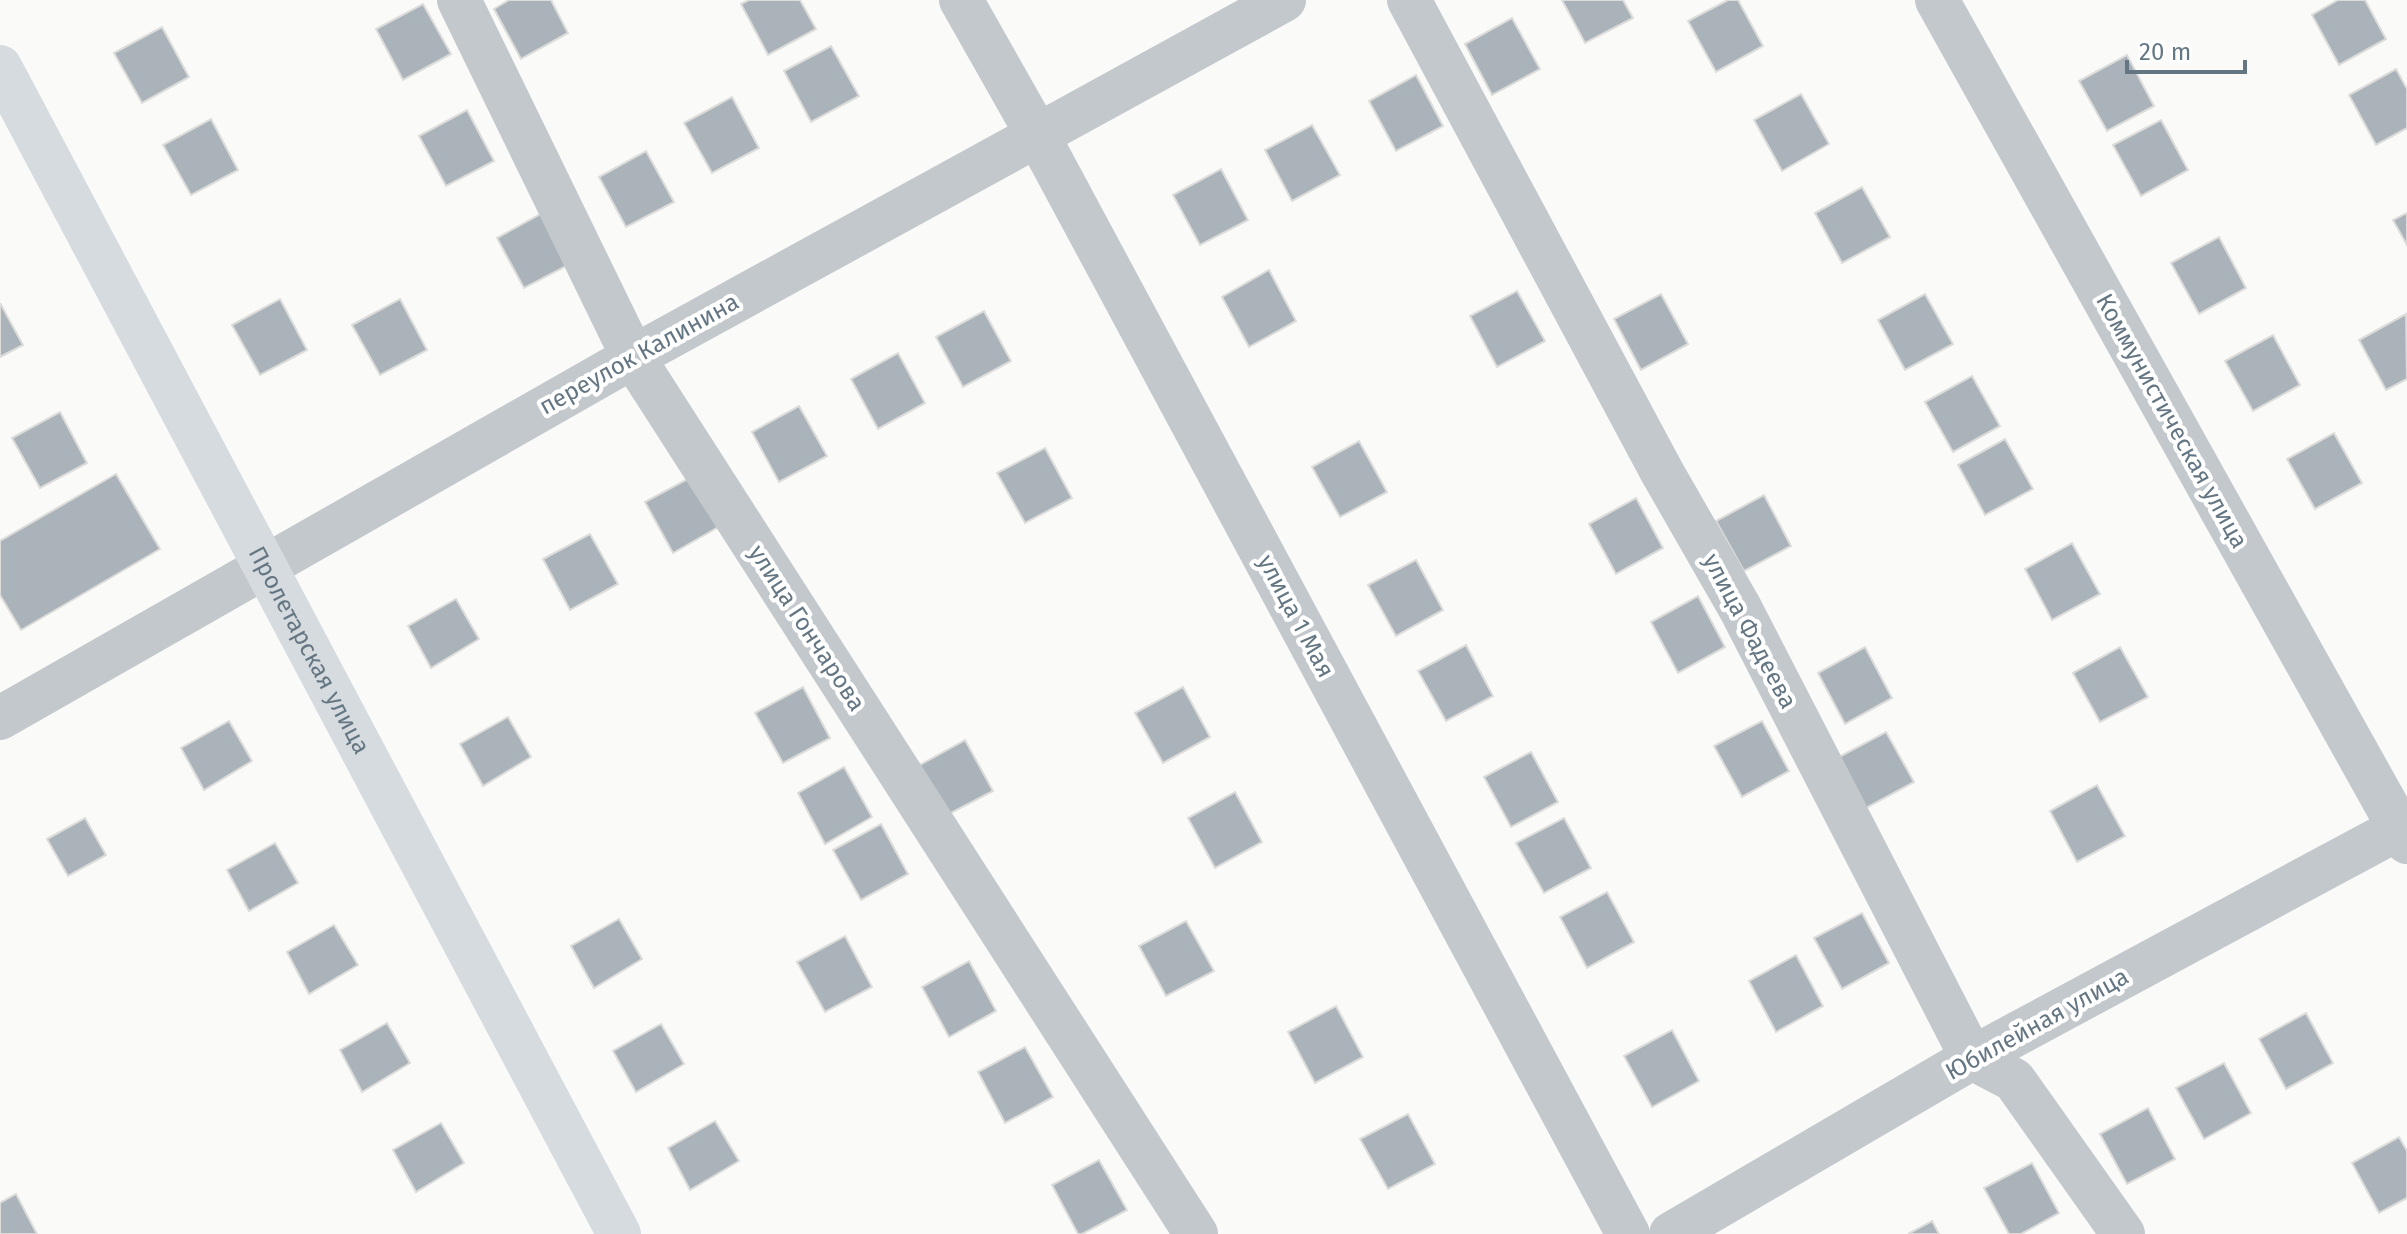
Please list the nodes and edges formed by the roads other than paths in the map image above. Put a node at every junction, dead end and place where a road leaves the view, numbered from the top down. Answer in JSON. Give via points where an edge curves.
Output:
{"nodes":[{"id":1,"x":459,"y":0,"type":"edge"},
{"id":2,"x":961,"y":0,"type":"edge"},
{"id":3,"x":1284,"y":0,"type":"edge"},
{"id":4,"x":1409,"y":0,"type":"edge"},
{"id":5,"x":1937,"y":0,"type":"edge"},
{"id":6,"x":0,"y":67,"type":"edge"},
{"id":7,"x":1038,"y":136,"type":"junction"},
{"id":8,"x":633,"y":357,"type":"junction"},
{"id":9,"x":265,"y":566,"type":"junction"},
{"id":10,"x":0,"y":718,"type":"edge"},
{"id":11,"x":2404,"y":831,"type":"edge"},
{"id":12,"x":1972,"y":1058,"type":"junction"},
{"id":13,"x":619,"y":1234,"type":"edge"},
{"id":14,"x":1196,"y":1234,"type":"edge"},
{"id":15,"x":1628,"y":1234,"type":"edge"},
{"id":16,"x":1671,"y":1234,"type":"edge"},
{"id":17,"x":2123,"y":1234,"type":"edge"}],
"edges":[{"from":1,"to":8,"type":"street","name":"улица Гончарова"},
{"from":2,"to":7,"type":"street","name":"улица 1 Мая"},
{"from":3,"to":7,"type":"street","name":"переулок Калинина"},
{"from":4,"to":12,"type":"street","name":"улица Фадеева","via":[[1740,608]]},
{"from":5,"to":11,"type":"street","name":"Коммунистическая улица"},
{"from":6,"to":9,"type":"main road","name":"Пролетарская улица"},
{"from":7,"to":8,"type":"street","name":"переулок Калинина"},
{"from":7,"to":15,"type":"street","name":"улица 1 Мая"},
{"from":8,"to":9,"type":"street","name":"переулок Калинина"},
{"from":8,"to":14,"type":"street","name":"улица Гончарова"},
{"from":9,"to":10,"type":"street","name":"переулок Калинина"},
{"from":9,"to":13,"type":"main road","name":"Пролетарская улица"},
{"from":11,"to":12,"type":"street","name":"Юбилейная улица"},
{"from":12,"to":16,"type":"street","name":"Юбилейная улица"},
{"from":12,"to":17,"type":"street","via":[[2014,1080]]}]}
